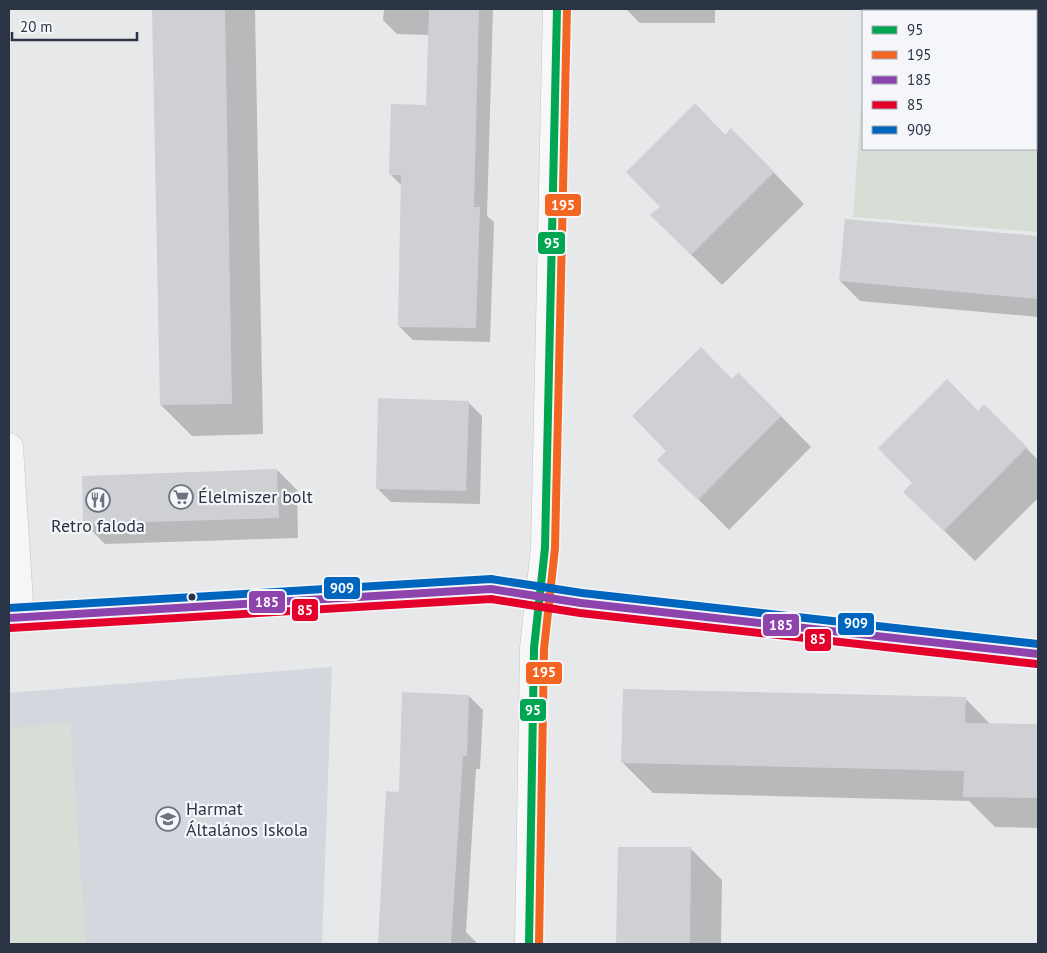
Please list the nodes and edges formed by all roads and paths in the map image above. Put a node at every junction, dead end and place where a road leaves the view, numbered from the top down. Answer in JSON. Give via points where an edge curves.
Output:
{"nodes":[{"id":1,"x":557,"y":9,"type":"edge"},
{"id":2,"x":9,"y":447,"type":"edge"},
{"id":3,"x":9,"y":457,"type":"edge"},
{"id":4,"x":541,"y":596,"type":"junction"},
{"id":5,"x":14,"y":617,"type":"edge"},
{"id":6,"x":1038,"y":654,"type":"edge"},
{"id":7,"x":530,"y":944,"type":"edge"}],
"edges":[{"from":1,"to":4,"type":"street","via":[[545,548]]},
{"from":2,"to":3,"type":"street"},
{"from":3,"to":5,"type":"street"},
{"from":4,"to":5,"type":"street","via":[[491,589]]},
{"from":4,"to":6,"type":"street"},
{"from":4,"to":7,"type":"street","via":[[534,648]]}]}
